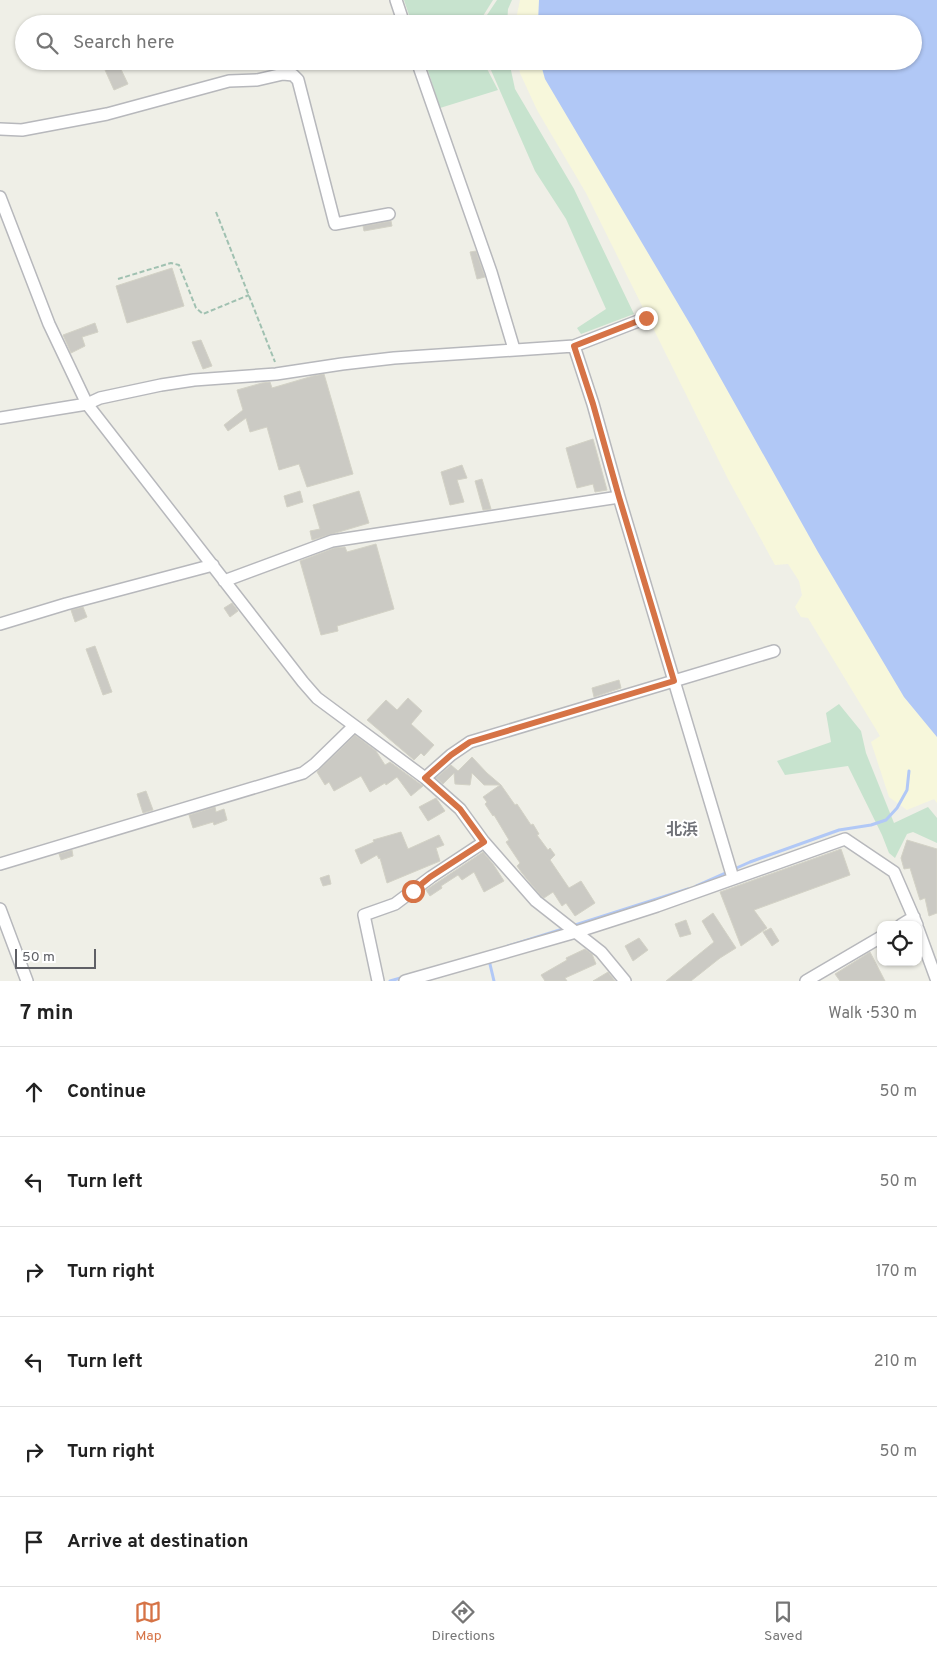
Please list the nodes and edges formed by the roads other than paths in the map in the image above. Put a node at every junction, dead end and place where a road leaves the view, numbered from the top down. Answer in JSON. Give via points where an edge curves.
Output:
{"nodes":[{"id":1,"x":396,"y":0,"type":"edge"},
{"id":2,"x":401,"y":15,"type":"edge"},
{"id":3,"x":420,"y":70,"type":"edge"},
{"id":4,"x":0,"y":129,"type":"edge"},
{"id":5,"x":0,"y":197,"type":"edge"},
{"id":6,"x":389,"y":214,"type":"dead end"},
{"id":7,"x":646,"y":318,"type":"dead end"},
{"id":8,"x":574,"y":346,"type":"junction"},
{"id":9,"x":514,"y":349,"type":"junction"},
{"id":10,"x":87,"y":404,"type":"junction"},
{"id":11,"x":0,"y":418,"type":"edge"},
{"id":12,"x":619,"y":497,"type":"junction"},
{"id":13,"x":213,"y":565,"type":"junction"},
{"id":14,"x":224,"y":581,"type":"junction"},
{"id":15,"x":0,"y":624,"type":"edge"},
{"id":16,"x":774,"y":651,"type":"dead end"},
{"id":17,"x":674,"y":681,"type":"junction"},
{"id":18,"x":354,"y":726,"type":"junction"},
{"id":19,"x":425,"y":778,"type":"junction"},
{"id":20,"x":484,"y":842,"type":"junction"},
{"id":21,"x":0,"y":864,"type":"edge"},
{"id":22,"x":732,"y":874,"type":"junction"},
{"id":23,"x":0,"y":909,"type":"edge"},
{"id":24,"x":915,"y":921,"type":"edge"},
{"id":25,"x":570,"y":928,"type":"junction"},
{"id":26,"x":877,"y":939,"type":"edge"},
{"id":27,"x":922,"y":940,"type":"edge"},
{"id":28,"x":378,"y":979,"type":"edge"},
{"id":29,"x":27,"y":981,"type":"edge"},
{"id":30,"x":405,"y":981,"type":"edge"},
{"id":31,"x":625,"y":981,"type":"edge"},
{"id":32,"x":806,"y":981,"type":"edge"},
{"id":33,"x":937,"y":981,"type":"edge"}],
"edges":[{"from":1,"to":2,"type":"street"},
{"from":3,"to":9,"type":"street","via":[[491,272]]},
{"from":4,"to":6,"type":"street","via":[[22,130],[107,114],[229,81],[257,80],[283,74],[293,76],[298,80],[335,224]]},
{"from":5,"to":10,"type":"street","via":[[49,324]]},
{"from":7,"to":8,"type":"street"},
{"from":8,"to":9,"type":"street"},
{"from":8,"to":12,"type":"street"},
{"from":9,"to":10,"type":"street","via":[[394,358],[276,374],[194,380],[100,398]]},
{"from":10,"to":11,"type":"street"},
{"from":10,"to":13,"type":"street"},
{"from":12,"to":14,"type":"street","via":[[332,542]]},
{"from":12,"to":17,"type":"street"},
{"from":13,"to":14,"type":"street"},
{"from":13,"to":15,"type":"street"},
{"from":14,"to":18,"type":"street","via":[[312,692]]},
{"from":16,"to":17,"type":"street"},
{"from":17,"to":19,"type":"street","via":[[470,742]]},
{"from":17,"to":22,"type":"street"},
{"from":18,"to":19,"type":"street"},
{"from":18,"to":21,"type":"street","via":[[303,773]]},
{"from":19,"to":20,"type":"street","via":[[460,809]]},
{"from":20,"to":25,"type":"street","via":[[536,901]]},
{"from":20,"to":28,"type":"street","via":[[394,904],[364,915]]},
{"from":22,"to":24,"type":"street","via":[[845,839],[894,872]]},
{"from":22,"to":25,"type":"street","via":[[656,906]]},
{"from":23,"to":29,"type":"street"},
{"from":25,"to":30,"type":"street","via":[[488,957]]},
{"from":25,"to":31,"type":"street","via":[[601,952]]},
{"from":26,"to":32,"type":"street"},
{"from":27,"to":33,"type":"street"}]}
